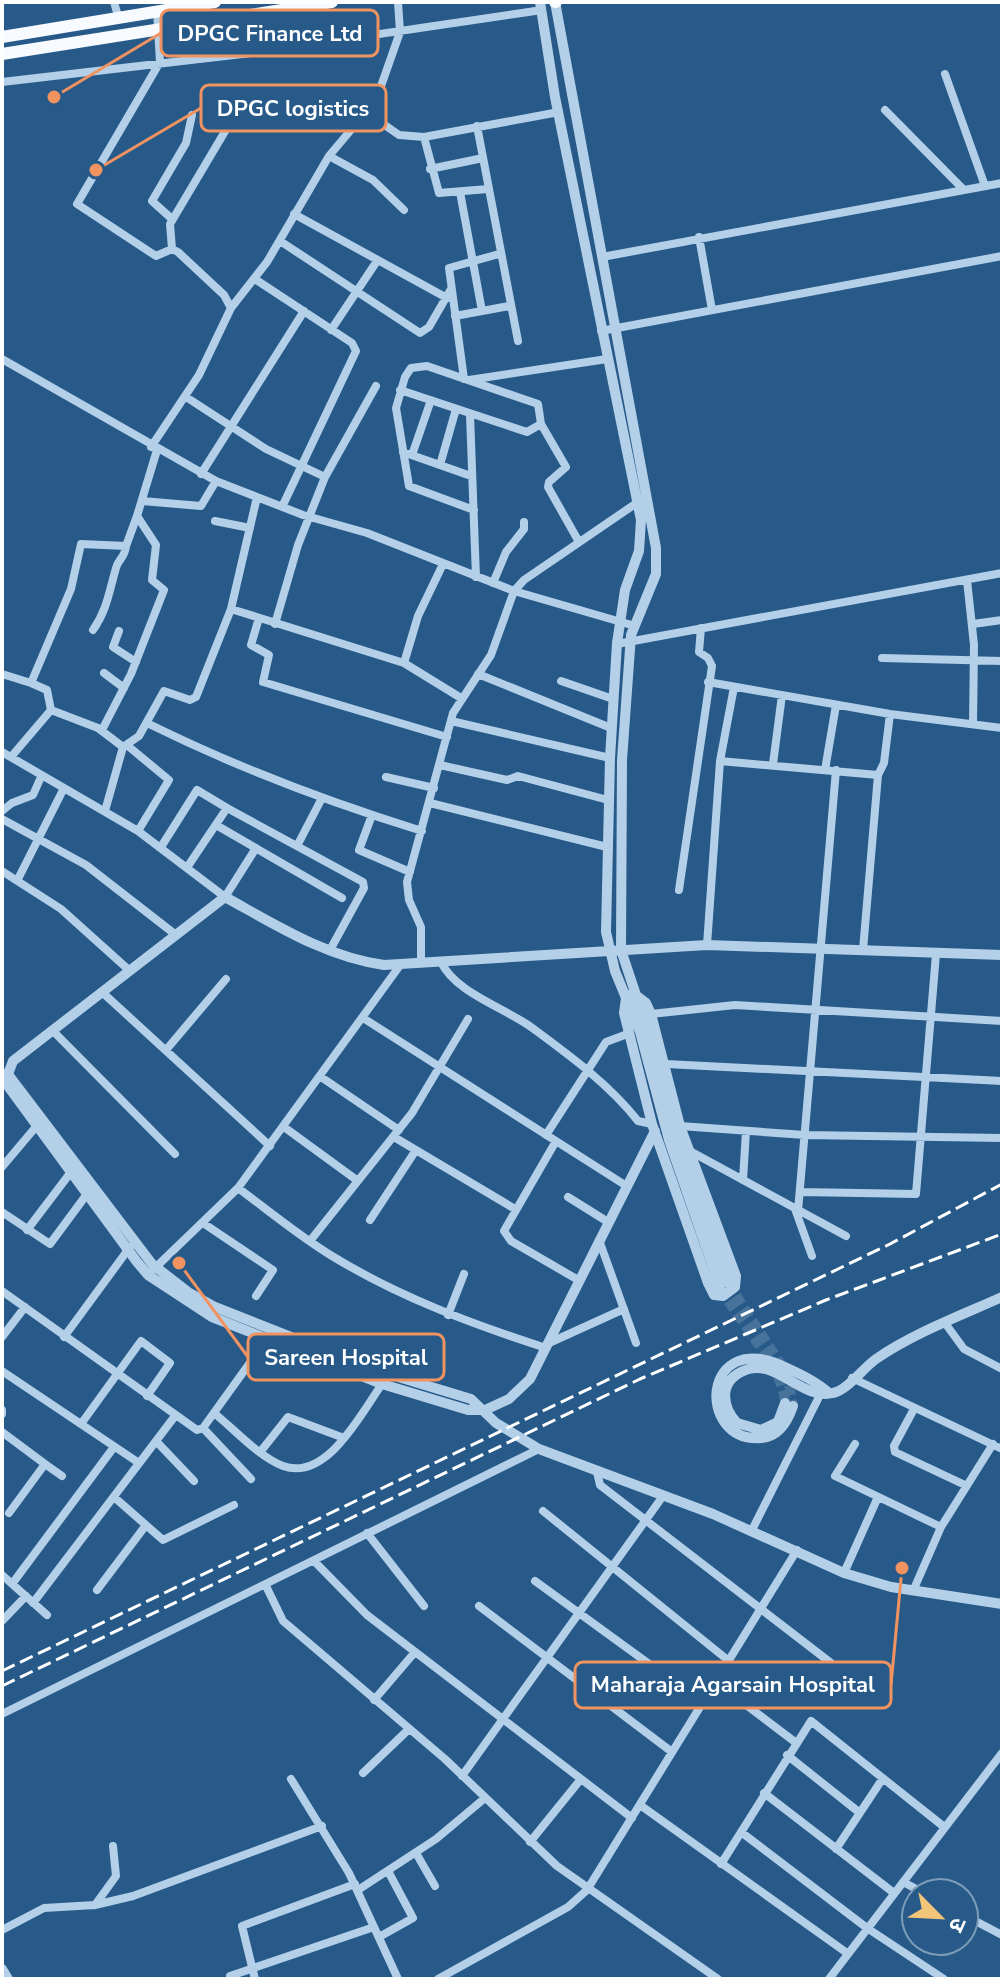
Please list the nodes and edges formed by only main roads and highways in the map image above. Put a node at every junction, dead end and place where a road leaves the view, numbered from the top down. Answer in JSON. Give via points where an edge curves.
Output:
{"nodes":[{"id":1,"x":215,"y":2,"type":"edge"},
{"id":2,"x":332,"y":2,"type":"edge"},
{"id":3,"x":2,"y":37,"type":"edge"},
{"id":4,"x":2,"y":54,"type":"edge"}],
"edges":[{"from":1,"to":3,"type":"main road"},
{"from":2,"to":4,"type":"main road"}]}
